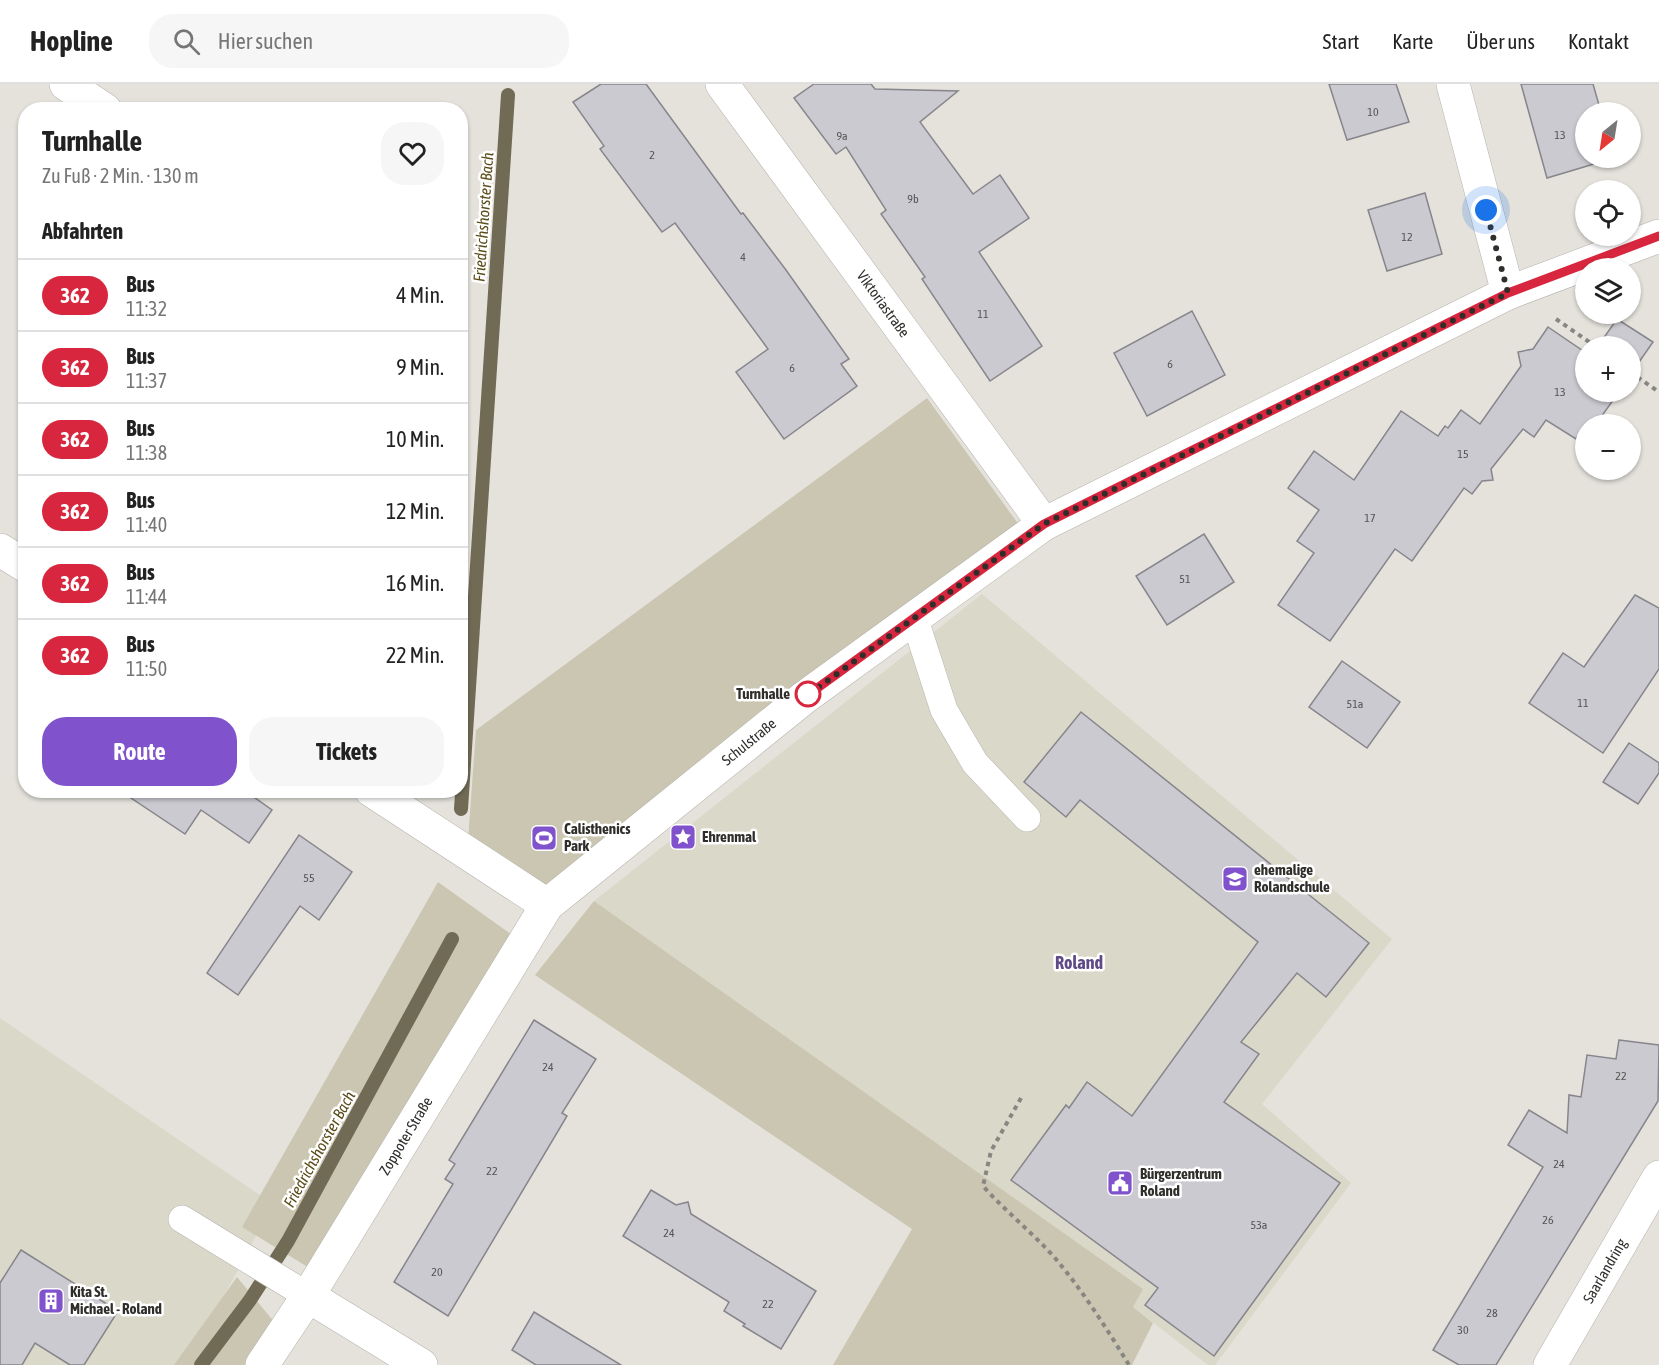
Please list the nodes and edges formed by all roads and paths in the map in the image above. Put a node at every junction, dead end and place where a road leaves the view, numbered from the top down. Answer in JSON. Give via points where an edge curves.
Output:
{"nodes":[{"id":1,"x":66,"y":84,"type":"edge"},
{"id":2,"x":722,"y":84,"type":"edge"},
{"id":3,"x":1453,"y":84,"type":"edge"},
{"id":4,"x":93,"y":102,"type":"edge"},
{"id":5,"x":1659,"y":236,"type":"edge"},
{"id":6,"x":1508,"y":293,"type":"junction"},
{"id":7,"x":1641,"y":380,"type":"edge"},
{"id":8,"x":1659,"y":392,"type":"edge"},
{"id":9,"x":1044,"y":524,"type":"junction"},
{"id":10,"x":0,"y":550,"type":"edge"},
{"id":11,"x":18,"y":561,"type":"edge"},
{"id":12,"x":914,"y":617,"type":"junction"},
{"id":13,"x":383,"y":798,"type":"edge"},
{"id":14,"x":1027,"y":818,"type":"dead end"},
{"id":15,"x":547,"y":905,"type":"junction"},
{"id":16,"x":1021,"y":1098,"type":"dead end"},
{"id":17,"x":1659,"y":1177,"type":"edge"},
{"id":18,"x":182,"y":1219,"type":"dead end"},
{"id":19,"x":302,"y":1292,"type":"junction"},
{"id":20,"x":262,"y":1365,"type":"edge"},
{"id":21,"x":421,"y":1365,"type":"edge"},
{"id":22,"x":1129,"y":1365,"type":"edge"},
{"id":23,"x":1550,"y":1365,"type":"edge"}],
"edges":[{"from":1,"to":4,"type":"street"},
{"from":2,"to":9,"type":"street","name":"Viktoriastraße"},
{"from":3,"to":6,"type":"street"},
{"from":5,"to":6,"type":"street","name":"Schulstraße"},
{"from":6,"to":9,"type":"street","name":"Schulstraße"},
{"from":7,"to":8,"type":"path"},
{"from":9,"to":12,"type":"street","name":"Schulstraße"},
{"from":10,"to":11,"type":"street"},
{"from":12,"to":14,"type":"lane","via":[[944,710],[975,763]]},
{"from":12,"to":15,"type":"street","name":"Schulstraße","via":[[805,697]]},
{"from":13,"to":15,"type":"street"},
{"from":15,"to":19,"type":"street","name":"Zoppoter Straße"},
{"from":16,"to":22,"type":"path","via":[[991,1151],[983,1186],[1055,1258],[1104,1323]]},
{"from":17,"to":23,"type":"street","name":"Saarlandring"},
{"from":18,"to":19,"type":"lane"},
{"from":19,"to":20,"type":"street","name":"Zoppoter Straße"},
{"from":19,"to":21,"type":"street"}]}
